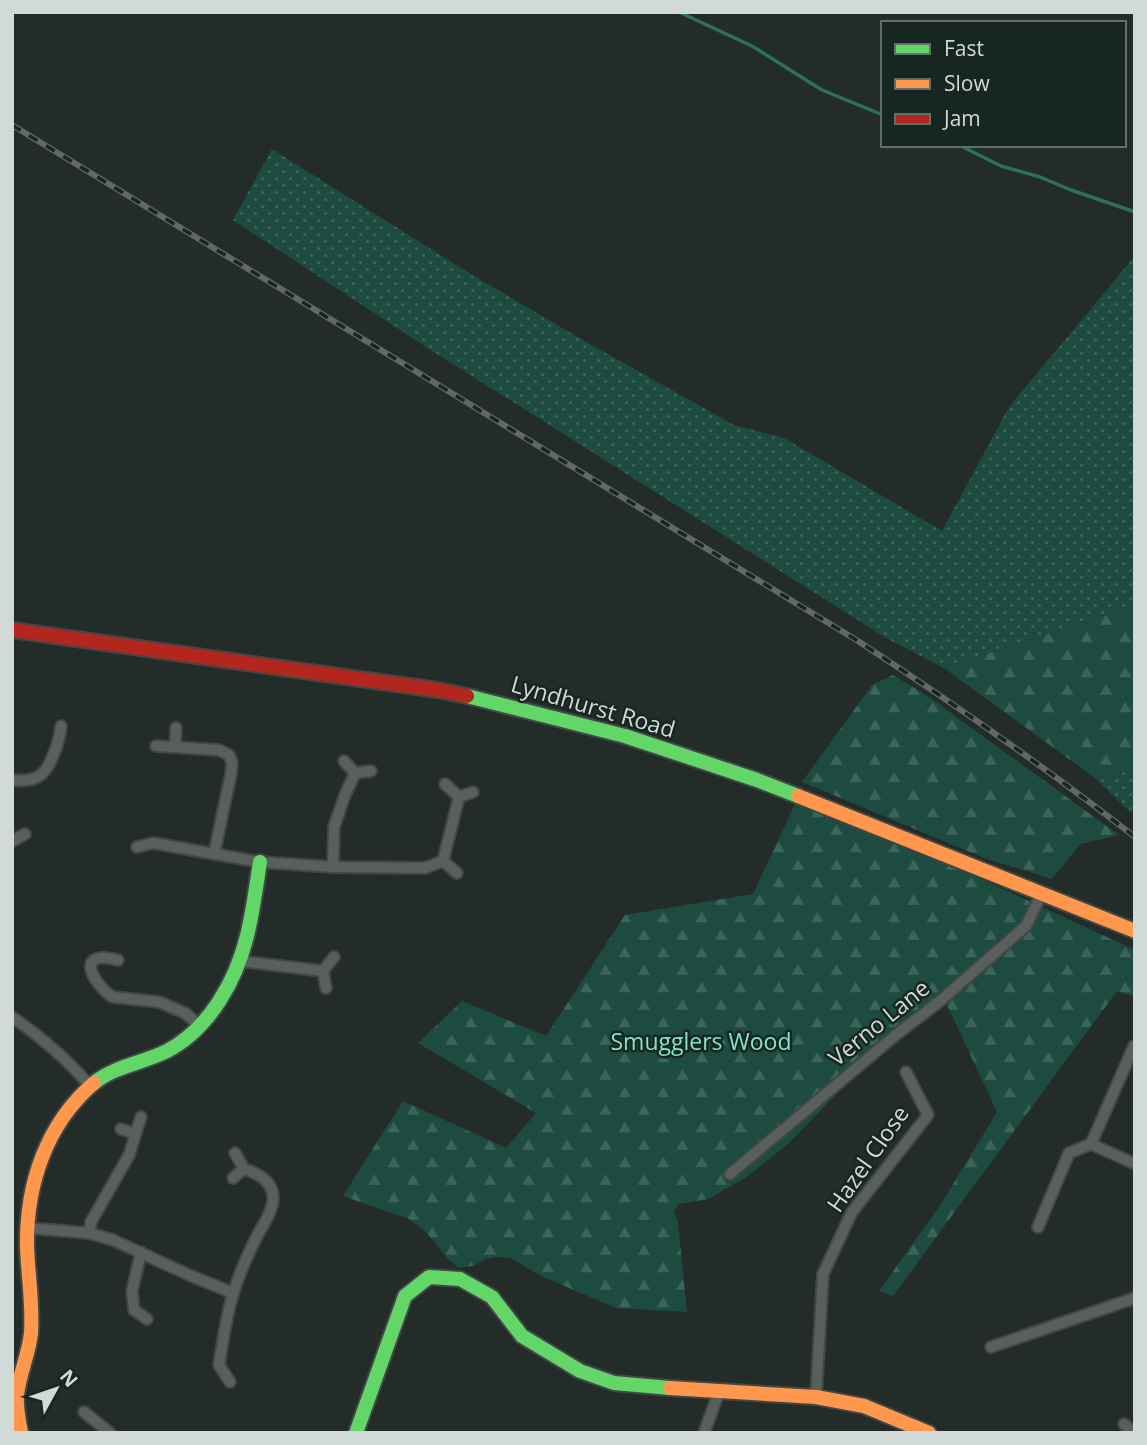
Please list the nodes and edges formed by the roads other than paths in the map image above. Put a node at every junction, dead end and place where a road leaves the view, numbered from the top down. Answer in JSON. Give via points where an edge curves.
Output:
{"nodes":[{"id":1,"x":12,"y":630,"type":"edge"},
{"id":2,"x":61,"y":726,"type":"dead end"},
{"id":3,"x":176,"y":727,"type":"dead end"},
{"id":4,"x":156,"y":746,"type":"dead end"},
{"id":5,"x":175,"y":747,"type":"junction"},
{"id":6,"x":344,"y":761,"type":"dead end"},
{"id":7,"x":371,"y":771,"type":"dead end"},
{"id":8,"x":355,"y":773,"type":"junction"},
{"id":9,"x":12,"y":780,"type":"edge"},
{"id":10,"x":445,"y":784,"type":"dead end"},
{"id":11,"x":473,"y":792,"type":"dead end"},
{"id":12,"x":459,"y":797,"type":"junction"},
{"id":13,"x":25,"y":834,"type":"dead end"},
{"id":14,"x":12,"y":841,"type":"edge"},
{"id":15,"x":137,"y":846,"type":"dead end"},
{"id":16,"x":214,"y":854,"type":"junction"},
{"id":17,"x":443,"y":860,"type":"junction"},
{"id":18,"x":260,"y":862,"type":"junction"},
{"id":19,"x":333,"y":867,"type":"junction"},
{"id":20,"x":457,"y":873,"type":"dead end"},
{"id":21,"x":1042,"y":893,"type":"junction"},
{"id":22,"x":1135,"y":931,"type":"edge"},
{"id":23,"x":334,"y":957,"type":"dead end"},
{"id":24,"x":118,"y":960,"type":"dead end"},
{"id":25,"x":239,"y":961,"type":"junction"},
{"id":26,"x":323,"y":971,"type":"junction"},
{"id":27,"x":326,"y":988,"type":"dead end"},
{"id":28,"x":12,"y":1017,"type":"edge"},
{"id":29,"x":200,"y":1026,"type":"junction"},
{"id":30,"x":1134,"y":1045,"type":"edge"},
{"id":31,"x":905,"y":1072,"type":"dead end"},
{"id":32,"x":90,"y":1086,"type":"junction"},
{"id":33,"x":141,"y":1117,"type":"dead end"},
{"id":34,"x":121,"y":1129,"type":"dead end"},
{"id":35,"x":135,"y":1134,"type":"junction"},
{"id":36,"x":1091,"y":1144,"type":"junction"},
{"id":37,"x":235,"y":1153,"type":"dead end"},
{"id":38,"x":1135,"y":1164,"type":"edge"},
{"id":39,"x":244,"y":1169,"type":"junction"},
{"id":40,"x":730,"y":1174,"type":"dead end"},
{"id":41,"x":233,"y":1178,"type":"dead end"},
{"id":42,"x":1038,"y":1227,"type":"dead end"},
{"id":43,"x":27,"y":1228,"type":"junction"},
{"id":44,"x":89,"y":1233,"type":"junction"},
{"id":45,"x":141,"y":1252,"type":"junction"},
{"id":46,"x":233,"y":1293,"type":"junction"},
{"id":47,"x":1135,"y":1298,"type":"edge"},
{"id":48,"x":134,"y":1310,"type":"junction"},
{"id":49,"x":124,"y":1318,"type":"dead end"},
{"id":50,"x":147,"y":1319,"type":"dead end"},
{"id":51,"x":991,"y":1347,"type":"dead end"},
{"id":52,"x":230,"y":1382,"type":"dead end"},
{"id":53,"x":719,"y":1392,"type":"junction"},
{"id":54,"x":15,"y":1395,"type":"edge"},
{"id":55,"x":816,"y":1397,"type":"junction"},
{"id":56,"x":84,"y":1412,"type":"dead end"},
{"id":57,"x":21,"y":1433,"type":"edge"},
{"id":58,"x":110,"y":1433,"type":"edge"},
{"id":59,"x":356,"y":1433,"type":"edge"},
{"id":60,"x":704,"y":1433,"type":"edge"},
{"id":61,"x":929,"y":1433,"type":"edge"}],
"edges":[{"from":1,"to":21,"type":"street","name":"Lyndhurst Road","via":[[438,690],[611,732],[757,780]]},
{"from":2,"to":9,"type":"street","via":[[47,769],[35,778]]},
{"from":3,"to":5,"type":"street"},
{"from":4,"to":5,"type":"street"},
{"from":5,"to":16,"type":"street","via":[[219,750],[232,762]]},
{"from":6,"to":8,"type":"street"},
{"from":7,"to":8,"type":"street"},
{"from":8,"to":19,"type":"street","via":[[334,827]]},
{"from":10,"to":12,"type":"street"},
{"from":11,"to":12,"type":"street"},
{"from":12,"to":17,"type":"street"},
{"from":13,"to":14,"type":"street"},
{"from":15,"to":16,"type":"street","via":[[153,843]]},
{"from":16,"to":18,"type":"street"},
{"from":17,"to":19,"type":"street","via":[[425,868]]},
{"from":17,"to":20,"type":"street"},
{"from":18,"to":19,"type":"street"},
{"from":18,"to":25,"type":"street"},
{"from":21,"to":22,"type":"street","name":"Lyndhurst Road"},
{"from":21,"to":40,"type":"street","name":"Verno Lane","via":[[1026,926]]},
{"from":23,"to":26,"type":"street"},
{"from":24,"to":29,"type":"street","via":[[99,958],[91,967],[108,995],[159,1002],[185,1013]]},
{"from":25,"to":26,"type":"street"},
{"from":25,"to":29,"type":"street"},
{"from":26,"to":27,"type":"street"},
{"from":28,"to":32,"type":"street","via":[[71,1064]]},
{"from":29,"to":32,"type":"street","via":[[171,1048],[113,1070]]},
{"from":30,"to":36,"type":"street"},
{"from":31,"to":55,"type":"street","name":"Hazel Close","via":[[928,1115],[852,1212],[823,1274]]},
{"from":32,"to":43,"type":"street","via":[[58,1123],[47,1144],[36,1169]]},
{"from":33,"to":35,"type":"street"},
{"from":34,"to":35,"type":"street"},
{"from":35,"to":44,"type":"street"},
{"from":36,"to":38,"type":"street"},
{"from":36,"to":42,"type":"street","via":[[1069,1153]]},
{"from":37,"to":39,"type":"street"},
{"from":39,"to":41,"type":"street"},
{"from":39,"to":46,"type":"street","via":[[262,1177],[273,1198]]},
{"from":43,"to":44,"type":"street"},
{"from":43,"to":54,"type":"street","via":[[31,1331]]},
{"from":44,"to":45,"type":"street"},
{"from":45,"to":46,"type":"street"},
{"from":45,"to":48,"type":"street","via":[[132,1291]]},
{"from":46,"to":52,"type":"street","via":[[219,1365]]},
{"from":47,"to":51,"type":"street"},
{"from":48,"to":49,"type":"street"},
{"from":48,"to":50,"type":"street"},
{"from":53,"to":55,"type":"street"},
{"from":53,"to":59,"type":"street","via":[[614,1383],[580,1371],[522,1336],[492,1297],[460,1279],[429,1277],[405,1296]]},
{"from":53,"to":60,"type":"street"},
{"from":54,"to":57,"type":"street"},
{"from":55,"to":61,"type":"street","via":[[864,1406]]},
{"from":56,"to":58,"type":"street"}]}
